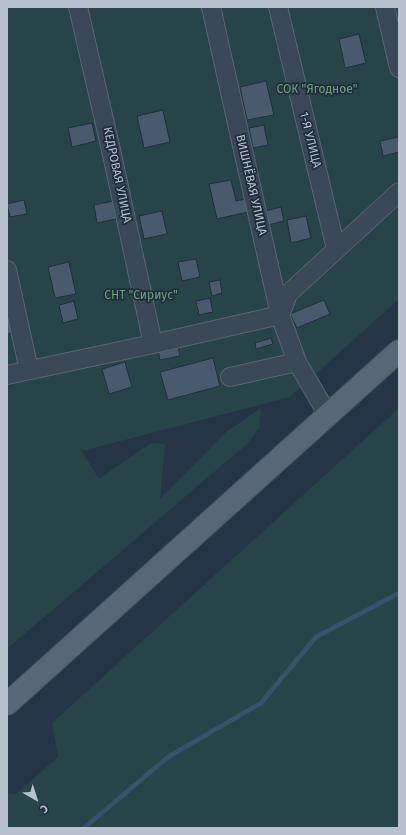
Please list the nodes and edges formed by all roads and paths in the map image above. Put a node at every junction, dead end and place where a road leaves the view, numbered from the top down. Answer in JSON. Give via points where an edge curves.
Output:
{"nodes":[{"id":1,"x":78,"y":7,"type":"edge"},
{"id":2,"x":211,"y":7,"type":"edge"},
{"id":3,"x":278,"y":7,"type":"edge"},
{"id":4,"x":384,"y":7,"type":"edge"},
{"id":5,"x":399,"y":68,"type":"edge"},
{"id":6,"x":399,"y":192,"type":"edge"},
{"id":7,"x":336,"y":249,"type":"junction"},
{"id":8,"x":7,"y":270,"type":"edge"},
{"id":9,"x":280,"y":315,"type":"junction"},
{"id":10,"x":154,"y":344,"type":"junction"},
{"id":11,"x":399,"y":351,"type":"edge"},
{"id":12,"x":297,"y":362,"type":"junction"},
{"id":13,"x":29,"y":370,"type":"junction"},
{"id":14,"x":7,"y":375,"type":"edge"},
{"id":15,"x":230,"y":377,"type":"dead end"},
{"id":16,"x":328,"y":415,"type":"junction"},
{"id":17,"x":7,"y":704,"type":"edge"}],
"edges":[{"from":1,"to":10,"type":"street","name":"КЕДРОВАЯ УЛИЦА"},
{"from":2,"to":9,"type":"street","name":"ВИШНЁВАЯ УЛИЦА"},
{"from":3,"to":7,"type":"street","name":"1-Я УЛИЦА"},
{"from":4,"to":5,"type":"street"},
{"from":6,"to":7,"type":"street"},
{"from":7,"to":9,"type":"street","via":[[288,294]]},
{"from":8,"to":13,"type":"street"},
{"from":9,"to":10,"type":"street"},
{"from":9,"to":12,"type":"street","name":"ВИШНЁВАЯ УЛИЦА"},
{"from":10,"to":13,"type":"street"},
{"from":11,"to":16,"type":"main road"},
{"from":12,"to":15,"type":"street"},
{"from":12,"to":16,"type":"street","name":"ВИШНЁВАЯ УЛИЦА"},
{"from":13,"to":14,"type":"street"},
{"from":16,"to":17,"type":"main road"}]}
